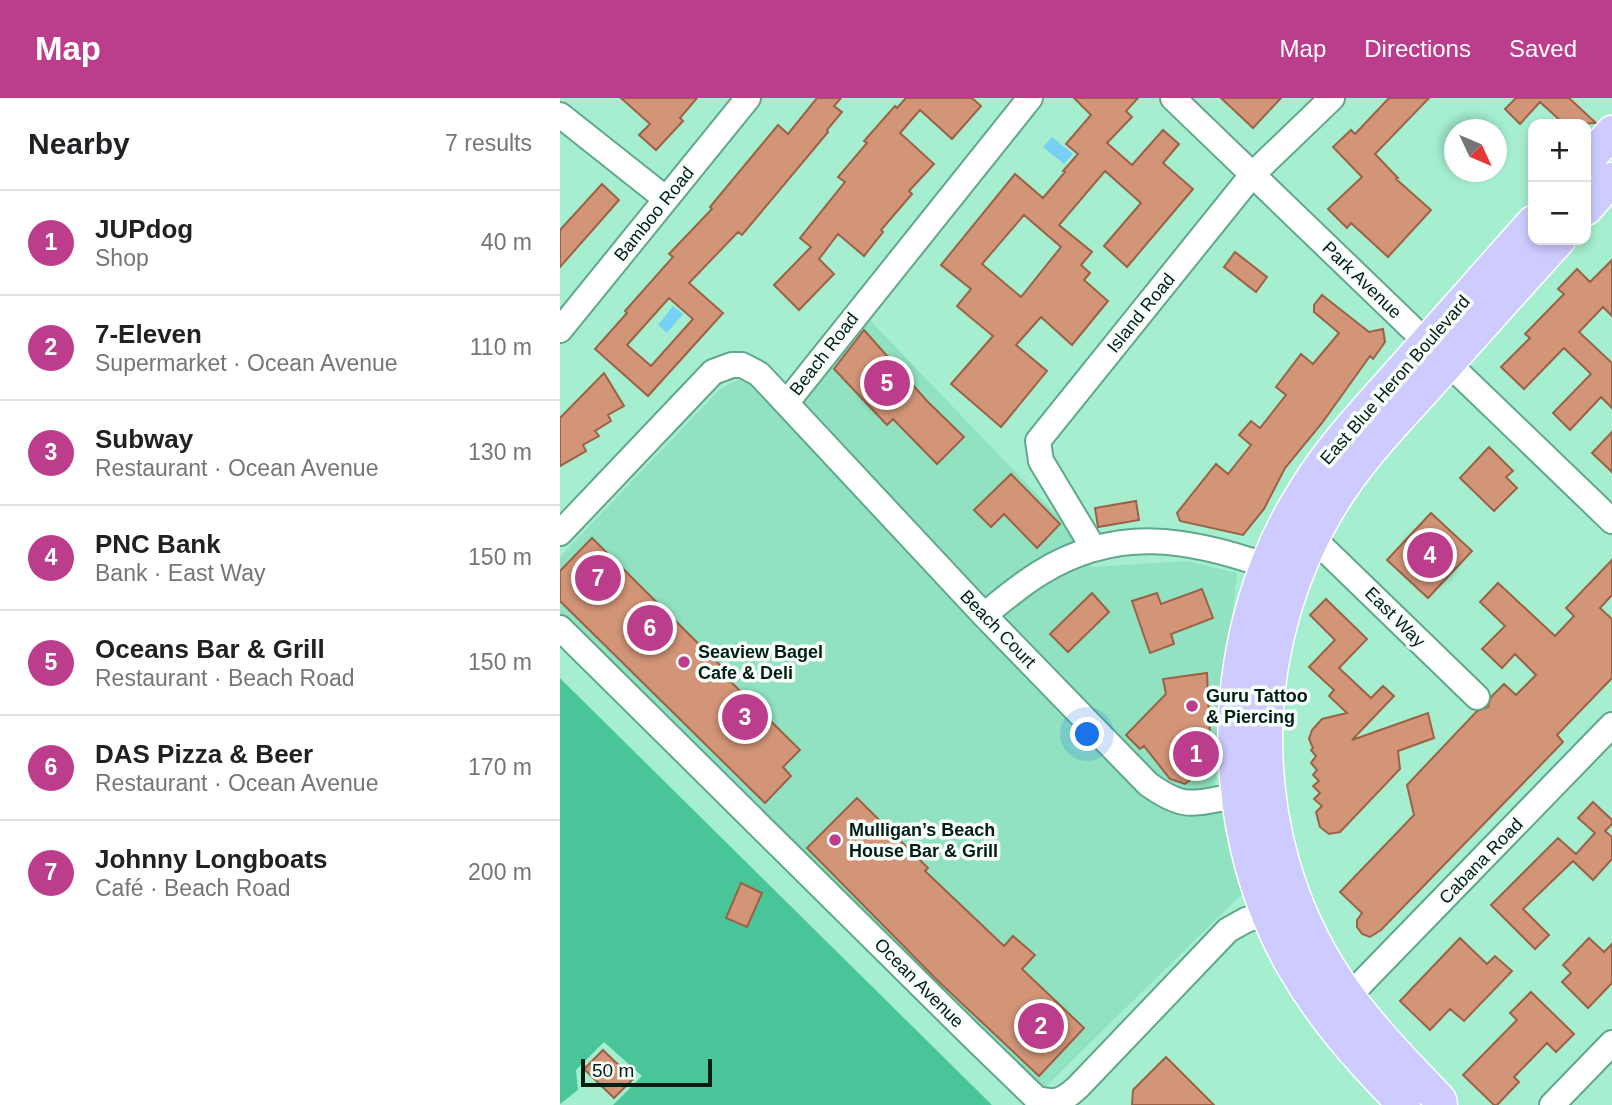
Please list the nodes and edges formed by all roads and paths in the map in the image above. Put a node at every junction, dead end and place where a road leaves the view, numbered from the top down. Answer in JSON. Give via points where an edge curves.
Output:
{"nodes":[{"id":1,"x":748,"y":98,"type":"edge"},
{"id":2,"x":1030,"y":98,"type":"edge"},
{"id":3,"x":1173,"y":98,"type":"edge"},
{"id":4,"x":1332,"y":98,"type":"edge"},
{"id":5,"x":560,"y":115,"type":"edge"},
{"id":6,"x":1612,"y":132,"type":"edge"},
{"id":7,"x":1252,"y":175,"type":"junction"},
{"id":8,"x":1600,"y":186,"type":"edge"},
{"id":9,"x":666,"y":199,"type":"junction"},
{"id":10,"x":1528,"y":229,"type":"edge"},
{"id":11,"x":1554,"y":245,"type":"edge"},
{"id":12,"x":560,"y":330,"type":"edge"},
{"id":13,"x":1438,"y":352,"type":"junction"},
{"id":14,"x":787,"y":402,"type":"junction"},
{"id":15,"x":1303,"y":493,"type":"junction"},
{"id":16,"x":1612,"y":521,"type":"edge"},
{"id":17,"x":560,"y":533,"type":"edge"},
{"id":18,"x":1313,"y":538,"type":"junction"},
{"id":19,"x":1094,"y":549,"type":"junction"},
{"id":20,"x":1267,"y":566,"type":"junction"},
{"id":21,"x":984,"y":615,"type":"junction"},
{"id":22,"x":1280,"y":626,"type":"junction"},
{"id":23,"x":560,"y":628,"type":"edge"},
{"id":24,"x":1477,"y":697,"type":"dead end"},
{"id":25,"x":1612,"y":725,"type":"edge"},
{"id":26,"x":1237,"y":796,"type":"junction"},
{"id":27,"x":1298,"y":904,"type":"junction"},
{"id":28,"x":1268,"y":913,"type":"junction"},
{"id":29,"x":1348,"y":997,"type":"junction"},
{"id":30,"x":1612,"y":1043,"type":"edge"},
{"id":31,"x":1404,"y":1105,"type":"edge"},
{"id":32,"x":1441,"y":1105,"type":"edge"},
{"id":33,"x":1552,"y":1105,"type":"edge"}],
"edges":[{"from":1,"to":9,"type":"street","name":"Bamboo Road"},
{"from":2,"to":14,"type":"street","name":"Beach Road"},
{"from":3,"to":7,"type":"street","name":"Park Avenue"},
{"from":4,"to":7,"type":"street","name":"Island Road"},
{"from":5,"to":9,"type":"street"},
{"from":6,"to":8,"type":"main road"},
{"from":7,"to":13,"type":"street","name":"Park Avenue"},
{"from":7,"to":19,"type":"street","name":"Island Road","via":[[1038,440],[1041,461]]},
{"from":9,"to":12,"type":"street","name":"Bamboo Road"},
{"from":10,"to":13,"type":"main road","name":"East Blue Heron Boulevard"},
{"from":11,"to":13,"type":"main road","name":"East Blue Heron Boulevard"},
{"from":13,"to":15,"type":"main road","name":"East Blue Heron Boulevard","via":[[1343,436]]},
{"from":13,"to":16,"type":"street","name":"Park Avenue"},
{"from":13,"to":18,"type":"main road","name":"East Blue Heron Boulevard","via":[[1348,479]]},
{"from":14,"to":17,"type":"street","name":"Beach Road","via":[[751,368],[733,365],[713,372]]},
{"from":14,"to":21,"type":"street","name":"Beach Court"},
{"from":15,"to":18,"type":"main road","via":[[1303,522]]},
{"from":15,"to":20,"type":"main road","name":"East Blue Heron Boulevard"},
{"from":18,"to":22,"type":"main road","name":"East Blue Heron Boulevard"},
{"from":18,"to":24,"type":"street","name":"East Way"},
{"from":19,"to":20,"type":"street","via":[[1144,541],[1174,542],[1204,546]]},
{"from":19,"to":21,"type":"street","via":[[1040,573]]},
{"from":20,"to":22,"type":"main road","via":[[1281,583]]},
{"from":20,"to":26,"type":"main road","name":"East Blue Heron Boulevard","via":[[1240,667],[1235,731]]},
{"from":21,"to":26,"type":"street","name":"Beach Court","via":[[1148,784],[1166,797],[1191,805]]},
{"from":22,"to":27,"type":"main road","name":"East Blue Heron Boulevard","via":[[1272,660],[1266,764],[1284,864]]},
{"from":23,"to":28,"type":"street","name":"Ocean Avenue","via":[[1045,1102],[1063,1101],[1228,930]]},
{"from":25,"to":29,"type":"street","name":"Cabana Road"},
{"from":26,"to":28,"type":"main road","name":"East Blue Heron Boulevard","via":[[1247,850]]},
{"from":27,"to":28,"type":"street","name":"Ocean Avenue"},
{"from":27,"to":29,"type":"main road","name":"East Blue Heron Boulevard"},
{"from":28,"to":31,"type":"main road","name":"East Blue Heron Boulevard","via":[[1324,1015]]},
{"from":29,"to":32,"type":"main road","name":"East Blue Heron Boulevard"},
{"from":30,"to":33,"type":"street"}]}
